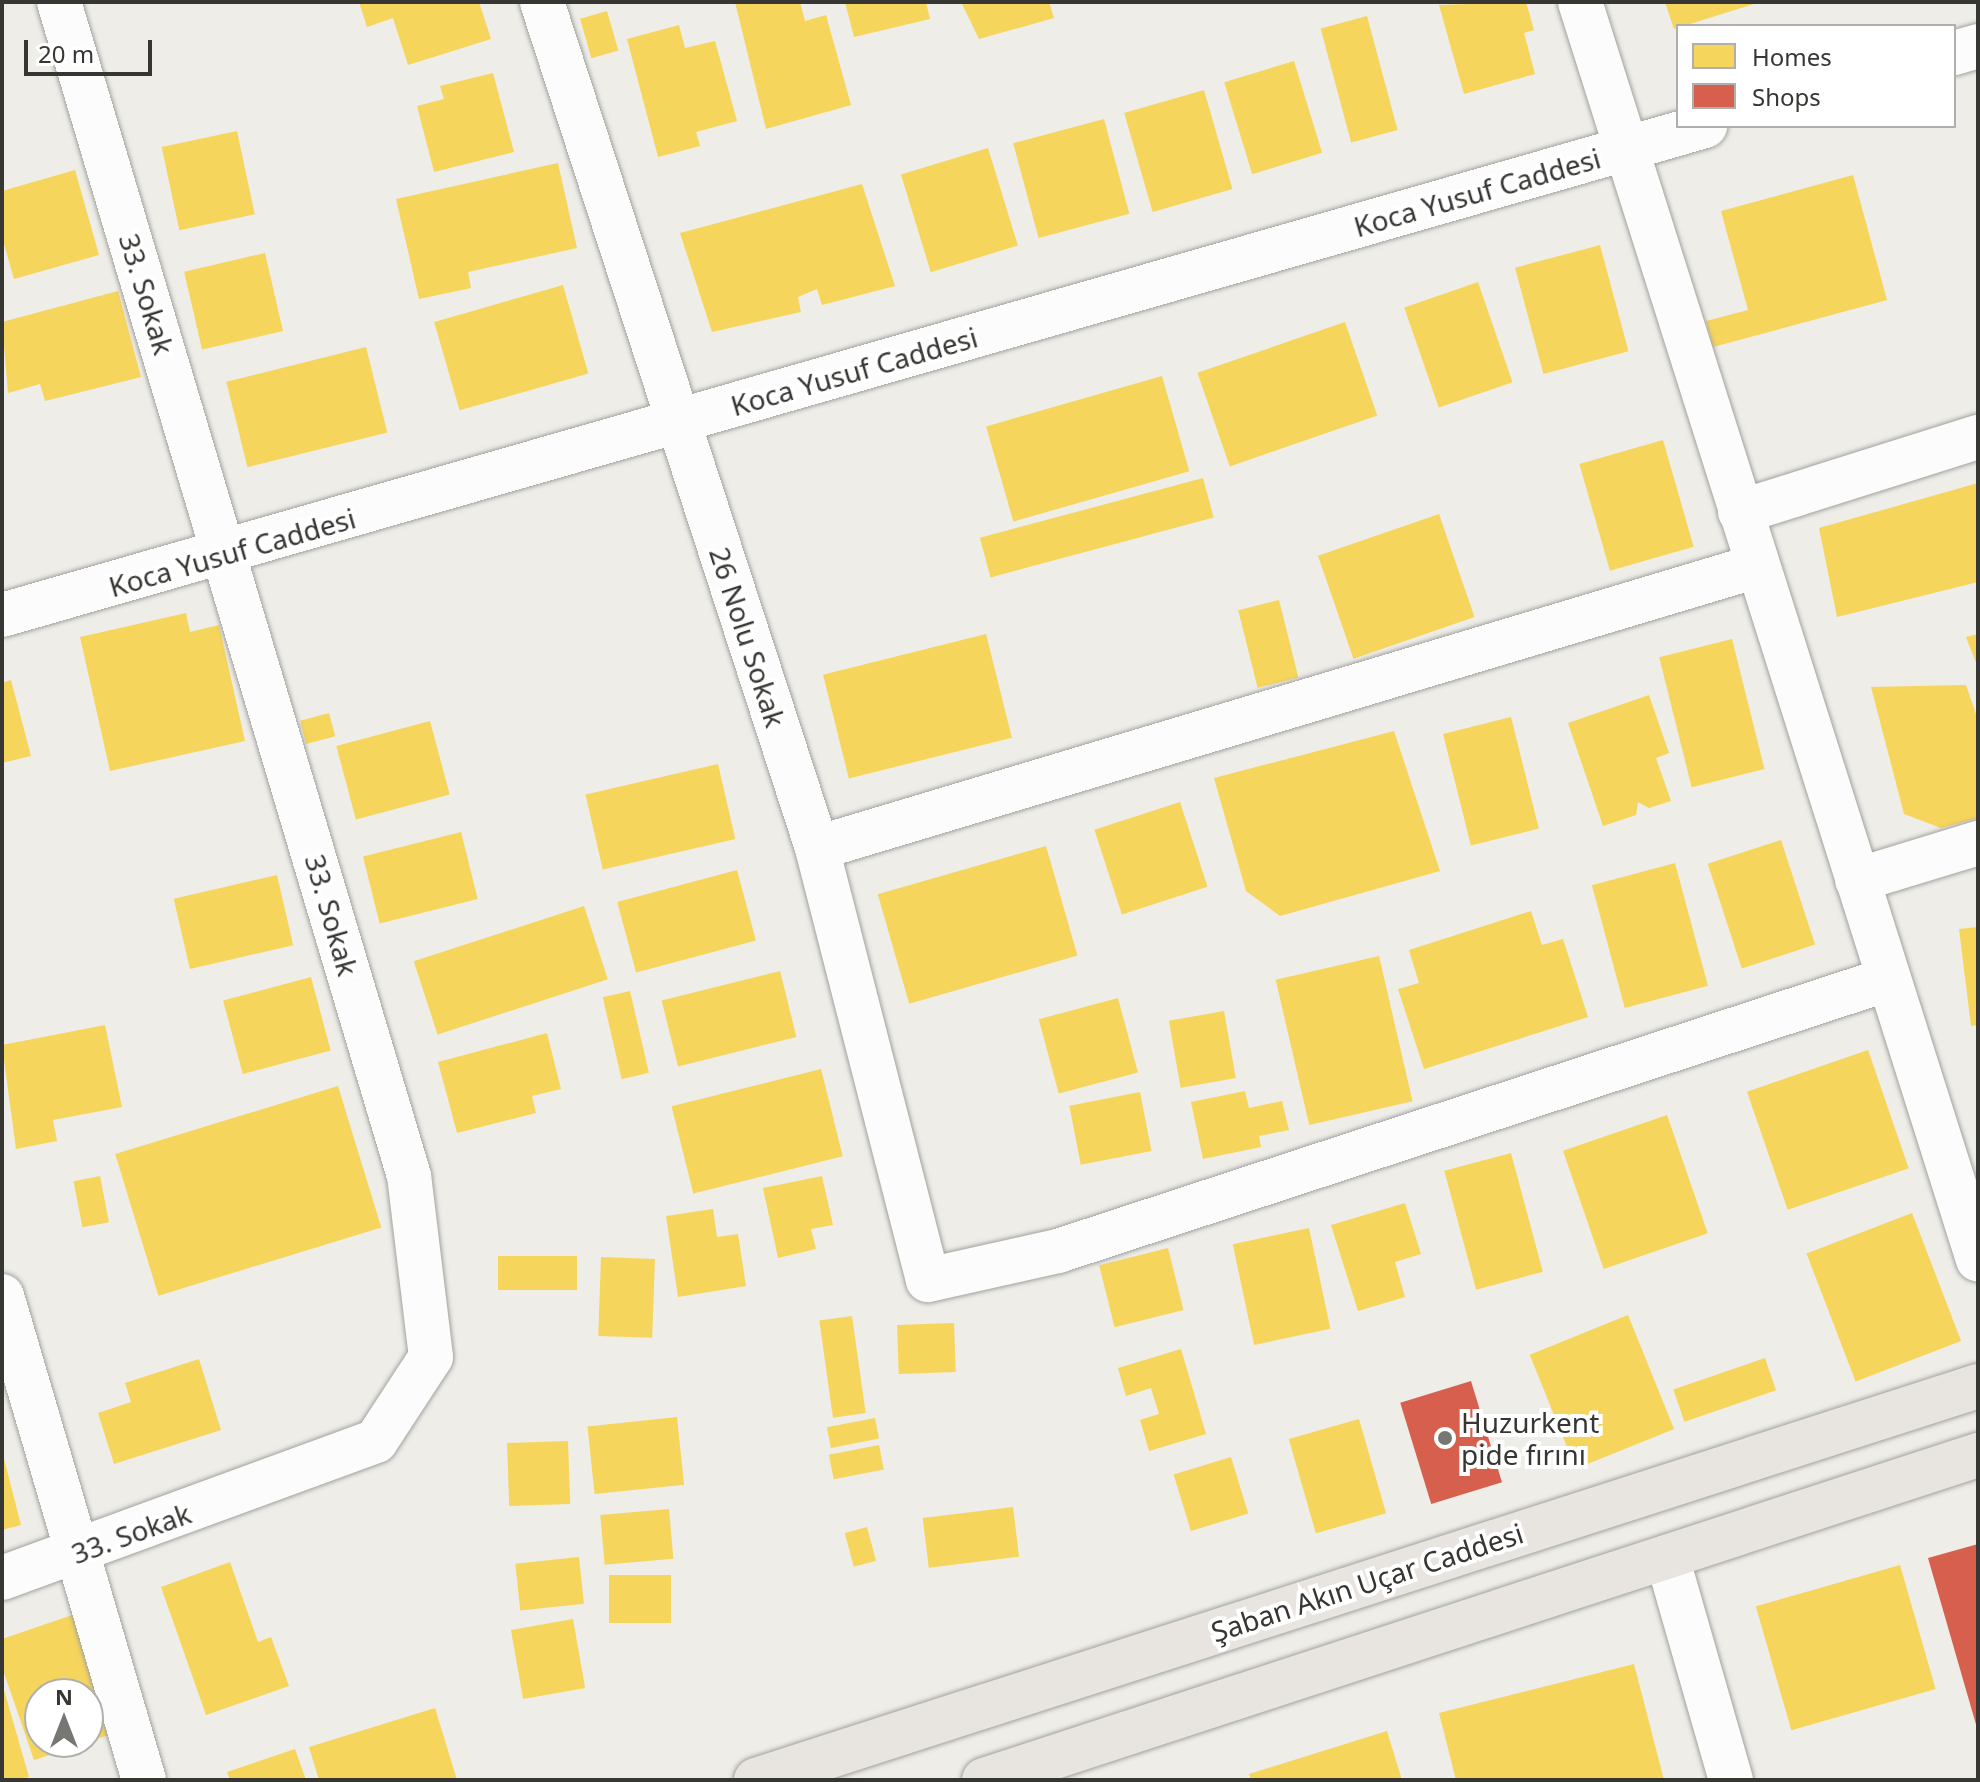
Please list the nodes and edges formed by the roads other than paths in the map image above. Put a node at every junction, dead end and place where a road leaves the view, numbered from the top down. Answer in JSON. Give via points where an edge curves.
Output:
{"nodes":[{"id":1,"x":59,"y":2,"type":"edge"},
{"id":2,"x":542,"y":2,"type":"edge"},
{"id":3,"x":1580,"y":2,"type":"edge"},
{"id":4,"x":1978,"y":46,"type":"edge"},
{"id":5,"x":1956,"y":52,"type":"edge"},
{"id":6,"x":1698,"y":128,"type":"edge"},
{"id":7,"x":1626,"y":149,"type":"junction"},
{"id":8,"x":678,"y":422,"type":"junction"},
{"id":9,"x":1978,"y":437,"type":"edge"},
{"id":10,"x":1740,"y":512,"type":"junction"},
{"id":11,"x":227,"y":556,"type":"junction"},
{"id":12,"x":1757,"y":566,"type":"junction"},
{"id":13,"x":2,"y":615,"type":"edge"},
{"id":14,"x":1978,"y":843,"type":"edge"},
{"id":15,"x":817,"y":848,"type":"junction"},
{"id":16,"x":1857,"y":880,"type":"junction"},
{"id":17,"x":1888,"y":979,"type":"junction"},
{"id":18,"x":1978,"y":1260,"type":"edge"},
{"id":19,"x":2,"y":1296,"type":"edge"},
{"id":20,"x":1978,"y":1386,"type":"edge"},
{"id":21,"x":1978,"y":1455,"type":"edge"},
{"id":22,"x":79,"y":1553,"type":"junction"},
{"id":23,"x":1667,"y":1557,"type":"junction"},
{"id":24,"x":2,"y":1578,"type":"edge"},
{"id":25,"x":144,"y":1780,"type":"edge"},
{"id":26,"x":756,"y":1780,"type":"edge"},
{"id":27,"x":984,"y":1780,"type":"edge"},
{"id":28,"x":1731,"y":1780,"type":"edge"}],
"edges":[{"from":1,"to":11,"type":"street","name":"33. Sokak"},
{"from":2,"to":8,"type":"street","name":"26 Nolu Sokak"},
{"from":3,"to":7,"type":"street"},
{"from":4,"to":5,"type":"street"},
{"from":6,"to":7,"type":"street","name":"Koca Yusuf Caddesi"},
{"from":7,"to":8,"type":"street","name":"Koca Yusuf Caddesi"},
{"from":7,"to":10,"type":"street"},
{"from":8,"to":11,"type":"street","name":"Koca Yusuf Caddesi"},
{"from":8,"to":15,"type":"street","name":"26 Nolu Sokak"},
{"from":9,"to":10,"type":"street"},
{"from":10,"to":12,"type":"street"},
{"from":11,"to":13,"type":"street","name":"Koca Yusuf Caddesi"},
{"from":11,"to":22,"type":"street","name":"33. Sokak","via":[[409,1176],[431,1357],[376,1441]]},
{"from":12,"to":15,"type":"street"},
{"from":12,"to":16,"type":"street"},
{"from":14,"to":16,"type":"street"},
{"from":15,"to":17,"type":"street","name":"26 Nolu Sokak","via":[[928,1280],[1058,1251]]},
{"from":16,"to":17,"type":"street"},
{"from":17,"to":18,"type":"street"},
{"from":19,"to":22,"type":"street"},
{"from":20,"to":26,"type":"main road","name":"Şaban Akın Uçar Caddesi"},
{"from":21,"to":23,"type":"main road"},
{"from":22,"to":24,"type":"street","name":"33. Sokak"},
{"from":22,"to":25,"type":"street"},
{"from":23,"to":27,"type":"main road"},
{"from":23,"to":28,"type":"street"}]}
